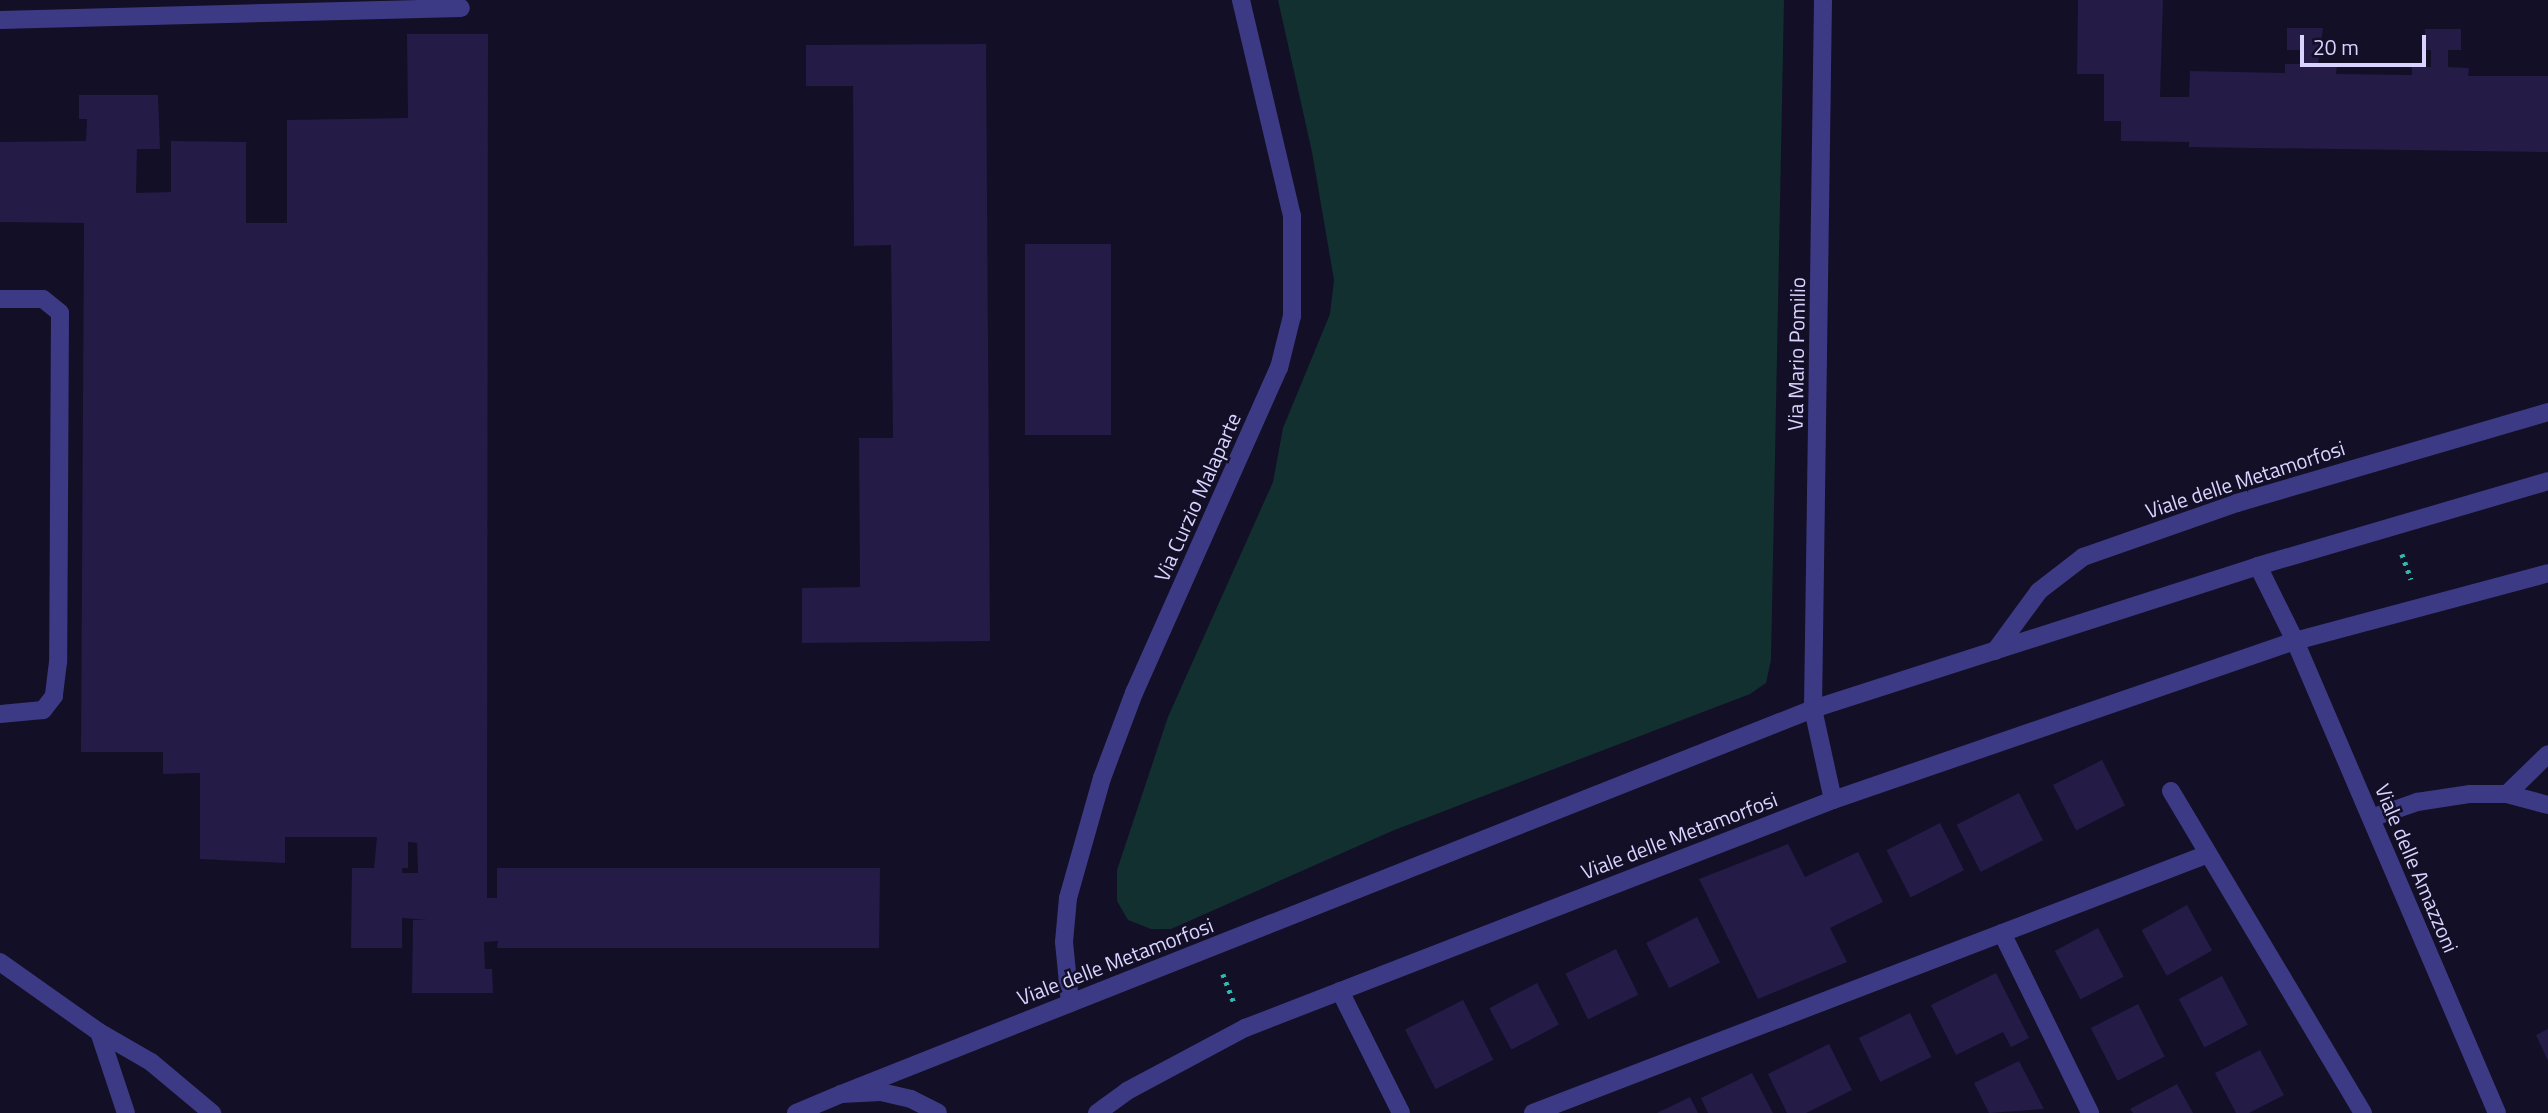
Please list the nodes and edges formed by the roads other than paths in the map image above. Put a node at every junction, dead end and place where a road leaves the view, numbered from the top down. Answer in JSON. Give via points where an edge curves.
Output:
{"nodes":[{"id":1,"x":1241,"y":0,"type":"edge"},
{"id":2,"x":1823,"y":0,"type":"edge"},
{"id":3,"x":461,"y":8,"type":"dead end"},
{"id":4,"x":0,"y":20,"type":"edge"},
{"id":5,"x":0,"y":299,"type":"edge"},
{"id":6,"x":2548,"y":412,"type":"edge"},
{"id":7,"x":2548,"y":481,"type":"edge"},
{"id":8,"x":2258,"y":566,"type":"junction"},
{"id":9,"x":2548,"y":573,"type":"edge"},
{"id":10,"x":2295,"y":641,"type":"junction"},
{"id":11,"x":1995,"y":651,"type":"junction"},
{"id":12,"x":1813,"y":709,"type":"junction"},
{"id":13,"x":0,"y":714,"type":"edge"},
{"id":14,"x":2548,"y":754,"type":"edge"},
{"id":15,"x":2171,"y":791,"type":"dead end"},
{"id":16,"x":2507,"y":794,"type":"junction"},
{"id":17,"x":1833,"y":800,"type":"junction"},
{"id":18,"x":2548,"y":805,"type":"edge"},
{"id":19,"x":2371,"y":818,"type":"junction"},
{"id":20,"x":2208,"y":853,"type":"junction"},
{"id":21,"x":2002,"y":933,"type":"junction"},
{"id":22,"x":0,"y":962,"type":"edge"},
{"id":23,"x":1340,"y":991,"type":"junction"},
{"id":24,"x":1070,"y":1003,"type":"junction"},
{"id":25,"x":99,"y":1032,"type":"junction"},
{"id":26,"x":841,"y":1094,"type":"junction"},
{"id":27,"x":126,"y":1113,"type":"edge"},
{"id":28,"x":212,"y":1113,"type":"edge"},
{"id":29,"x":796,"y":1113,"type":"edge"},
{"id":30,"x":938,"y":1113,"type":"edge"},
{"id":31,"x":1097,"y":1113,"type":"edge"},
{"id":32,"x":1401,"y":1113,"type":"edge"},
{"id":33,"x":1533,"y":1113,"type":"edge"},
{"id":34,"x":2090,"y":1113,"type":"edge"},
{"id":35,"x":2363,"y":1113,"type":"edge"},
{"id":36,"x":2497,"y":1113,"type":"edge"}],
"edges":[{"from":1,"to":24,"type":"street","name":"Via Curzio Malaparte","via":[[1292,216],[1292,316],[1279,368],[1134,693],[1102,778],[1068,898],[1064,942]]},
{"from":2,"to":12,"type":"street","name":"Via Mario Pomilio"},
{"from":3,"to":4,"type":"street"},
{"from":5,"to":13,"type":"street","via":[[43,299],[60,313],[54,696],[43,710]]},
{"from":6,"to":11,"type":"street","name":"Viale delle Metamorfosi","via":[[2250,499],[2083,557],[2039,591]]},
{"from":7,"to":8,"type":"street","name":"Viale delle Metamorfosi"},
{"from":8,"to":10,"type":"street"},
{"from":8,"to":11,"type":"street","name":"Viale delle Metamorfosi"},
{"from":9,"to":10,"type":"street","name":"Viale delle Metamorfosi"},
{"from":10,"to":17,"type":"street","name":"Viale delle Metamorfosi"},
{"from":10,"to":19,"type":"street","name":"Viale delle Amazzoni"},
{"from":11,"to":12,"type":"street","name":"Viale delle Metamorfosi"},
{"from":12,"to":17,"type":"street","name":"Via Mario Pomilio"},
{"from":12,"to":24,"type":"street","name":"Viale delle Metamorfosi"},
{"from":14,"to":16,"type":"street"},
{"from":15,"to":20,"type":"street"},
{"from":16,"to":18,"type":"street"},
{"from":16,"to":19,"type":"street","via":[[2417,802]]},
{"from":17,"to":23,"type":"street","name":"Viale delle Metamorfosi"},
{"from":19,"to":36,"type":"street","name":"Viale delle Amazzoni"},
{"from":20,"to":21,"type":"street"},
{"from":20,"to":35,"type":"street"},
{"from":21,"to":33,"type":"street"},
{"from":21,"to":34,"type":"street"},
{"from":22,"to":25,"type":"street"},
{"from":23,"to":31,"type":"street","name":"Viale delle Metamorfosi","via":[[1245,1028],[1127,1091]]},
{"from":23,"to":32,"type":"street"},
{"from":24,"to":26,"type":"street","name":"Viale delle Metamorfosi"},
{"from":25,"to":27,"type":"street"},
{"from":25,"to":28,"type":"street","via":[[151,1062]]},
{"from":26,"to":29,"type":"street","name":"Viale delle Metamorfosi"},
{"from":26,"to":30,"type":"street","via":[[881,1092]]}]}
